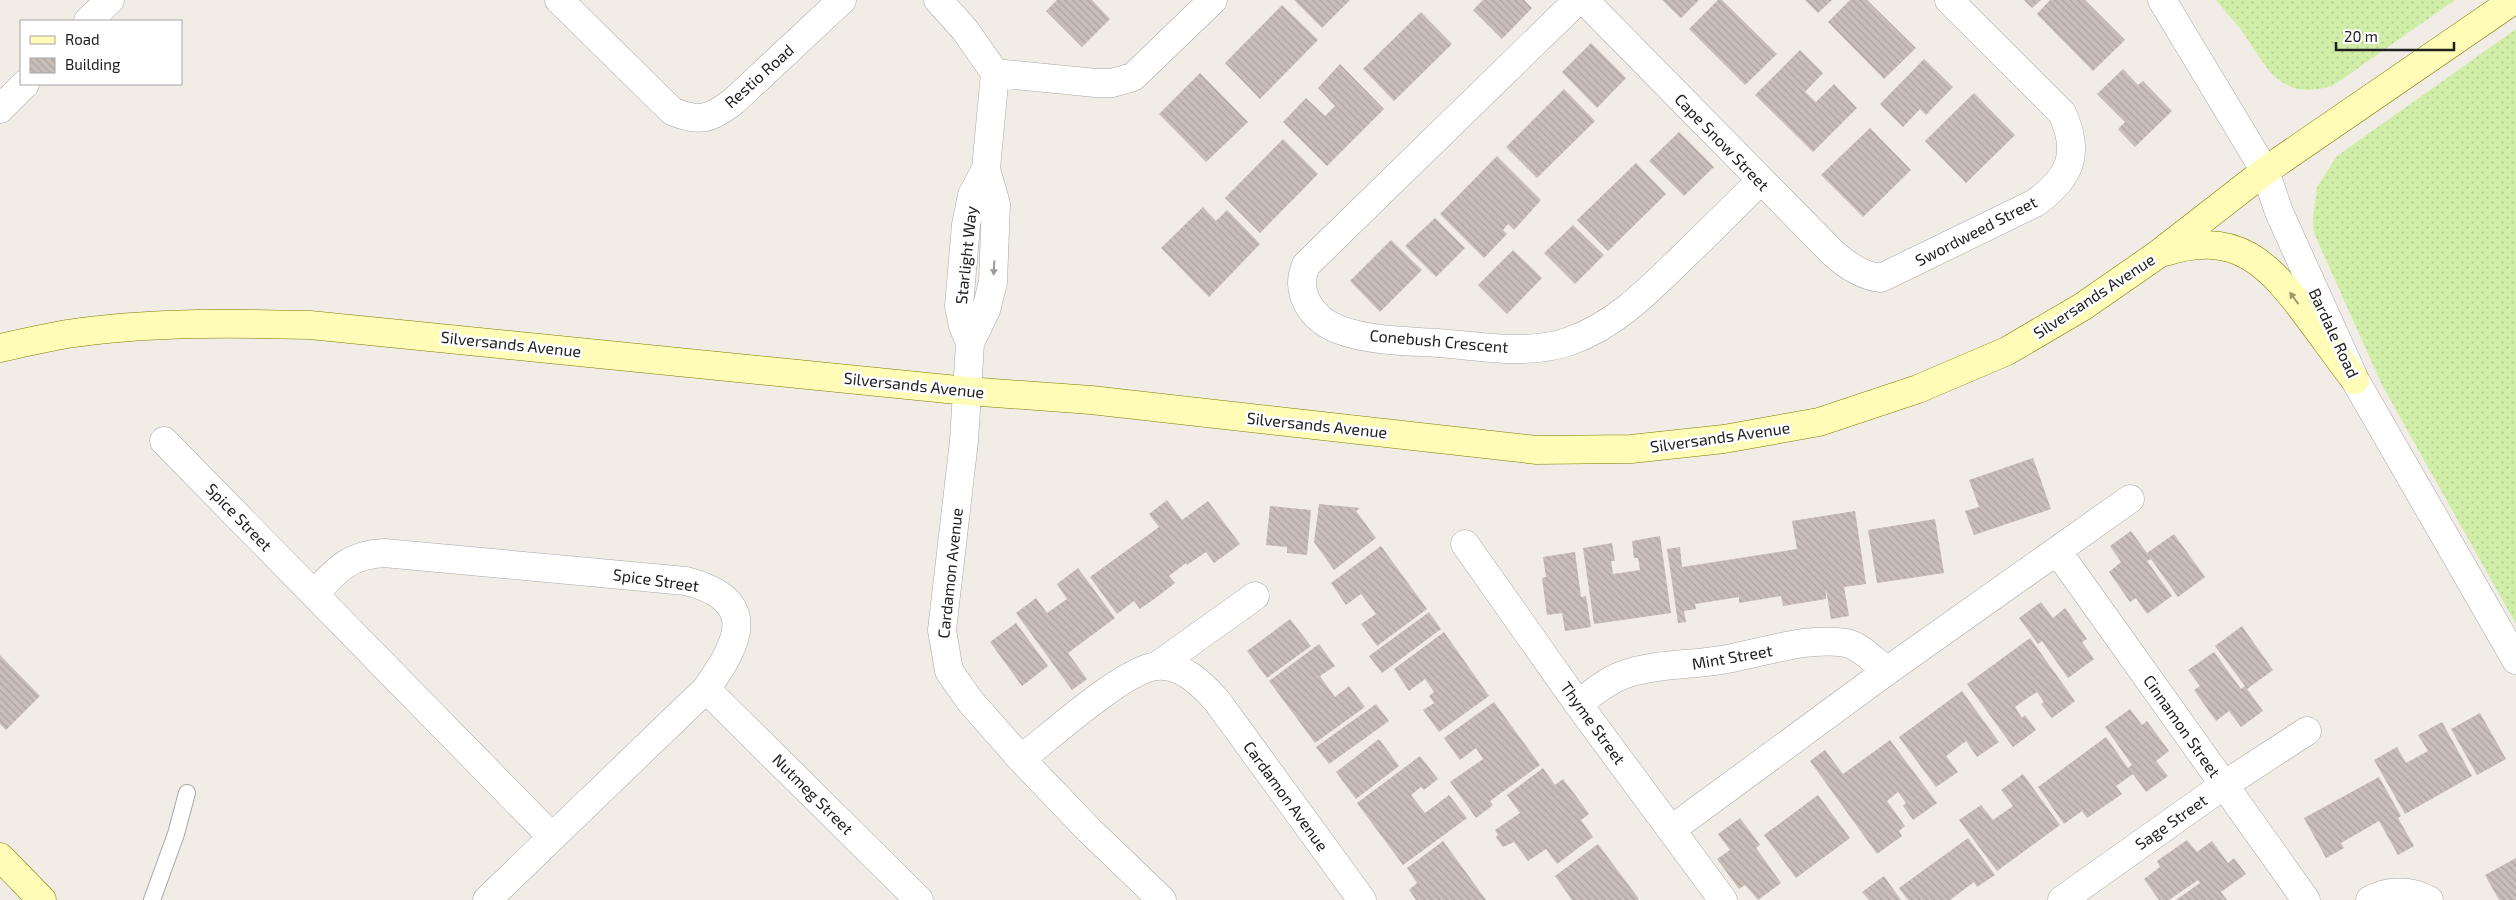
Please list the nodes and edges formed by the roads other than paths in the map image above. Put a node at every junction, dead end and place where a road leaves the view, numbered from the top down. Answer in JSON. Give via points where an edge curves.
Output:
{"nodes":[{"id":1,"x":110,"y":0,"type":"edge"},
{"id":2,"x":559,"y":0,"type":"edge"},
{"id":3,"x":842,"y":0,"type":"edge"},
{"id":4,"x":938,"y":0,"type":"edge"},
{"id":5,"x":1213,"y":0,"type":"edge"},
{"id":6,"x":1578,"y":0,"type":"edge"},
{"id":7,"x":1584,"y":0,"type":"edge"},
{"id":8,"x":1949,"y":0,"type":"edge"},
{"id":9,"x":2162,"y":0,"type":"edge"},
{"id":10,"x":2514,"y":0,"type":"edge"},
{"id":11,"x":89,"y":20,"type":"edge"},
{"id":12,"x":995,"y":73,"type":"junction"},
{"id":13,"x":24,"y":85,"type":"edge"},
{"id":14,"x":0,"y":109,"type":"edge"},
{"id":15,"x":986,"y":168,"type":"junction"},
{"id":16,"x":2265,"y":171,"type":"junction"},
{"id":17,"x":1760,"y":182,"type":"junction"},
{"id":18,"x":965,"y":232,"type":"junction"},
{"id":19,"x":996,"y":233,"type":"junction"},
{"id":20,"x":2158,"y":255,"type":"junction"},
{"id":21,"x":1867,"y":275,"type":"joint"},
{"id":22,"x":970,"y":343,"type":"junction"},
{"id":23,"x":0,"y":348,"type":"edge"},
{"id":24,"x":2355,"y":380,"type":"junction"},
{"id":25,"x":967,"y":390,"type":"junction"},
{"id":26,"x":164,"y":441,"type":"dead end"},
{"id":27,"x":2130,"y":499,"type":"dead end"},
{"id":28,"x":1465,"y":544,"type":"dead end"},
{"id":29,"x":2058,"y":552,"type":"junction"},
{"id":30,"x":314,"y":594,"type":"junction"},
{"id":31,"x":1255,"y":596,"type":"dead end"},
{"id":32,"x":2516,"y":660,"type":"edge"},
{"id":33,"x":1157,"y":666,"type":"junction"},
{"id":34,"x":1887,"y":671,"type":"junction"},
{"id":35,"x":706,"y":689,"type":"junction"},
{"id":36,"x":1578,"y":704,"type":"junction"},
{"id":37,"x":2308,"y":731,"type":"dead end"},
{"id":38,"x":1021,"y":759,"type":"junction"},
{"id":39,"x":2224,"y":785,"type":"junction"},
{"id":40,"x":187,"y":793,"type":"dead end"},
{"id":41,"x":1672,"y":829,"type":"junction"},
{"id":42,"x":551,"y":836,"type":"junction"},
{"id":43,"x":0,"y":857,"type":"edge"},
{"id":44,"x":42,"y":900,"type":"edge"},
{"id":45,"x":152,"y":900,"type":"edge"},
{"id":46,"x":487,"y":900,"type":"edge"},
{"id":47,"x":919,"y":900,"type":"edge"},
{"id":48,"x":1162,"y":900,"type":"edge"},
{"id":49,"x":1362,"y":900,"type":"edge"},
{"id":50,"x":1723,"y":900,"type":"edge"},
{"id":51,"x":2062,"y":900,"type":"edge"},
{"id":52,"x":2306,"y":900,"type":"edge"},
{"id":53,"x":2370,"y":900,"type":"edge"},
{"id":54,"x":2429,"y":900,"type":"edge"}],
"edges":[{"from":1,"to":11,"type":"street"},
{"from":2,"to":3,"type":"street","name":"Restio Road","via":[[672,111],[687,118],[706,118],[734,101]]},
{"from":4,"to":12,"type":"street","via":[[965,30]]},
{"from":5,"to":12,"type":"street","via":[[1127,79],[1096,83]]},
{"from":6,"to":17,"type":"street","name":"Conebush Crescent","via":[[1306,265],[1302,276],[1304,298],[1324,322],[1340,330],[1388,340],[1513,348],[1570,341],[1624,312]]},
{"from":7,"to":17,"type":"street","name":"Cape Snow Street"},
{"from":8,"to":21,"type":"street","name":"Swordweed Street","via":[[2062,113],[2071,132],[2073,150],[2061,180],[2035,204],[1890,275],[1881,278]]},
{"from":9,"to":16,"type":"street","name":"Bardale Road"},
{"from":10,"to":16,"type":"street","name":"Silversands Avenue"},
{"from":12,"to":15,"type":"street","name":"Starlight Way"},
{"from":13,"to":14,"type":"street"},
{"from":15,"to":18,"type":"street","name":"Starlight Way","via":[[972,195]]},
{"from":15,"to":19,"type":"street","name":"Starlight Way","via":[[996,204]]},
{"from":16,"to":20,"type":"street","name":"Silversands Avenue"},
{"from":16,"to":24,"type":"street","name":"Bardale Road","via":[[2279,212]]},
{"from":17,"to":21,"type":"street","name":"Cape Snow Street","via":[[1844,263]]},
{"from":18,"to":19,"type":"street"},
{"from":18,"to":22,"type":"street","name":"Starlight Way","via":[[959,306]]},
{"from":19,"to":22,"type":"street","name":"Starlight Way","one_way":true,"via":[[993,282],[986,310]]},
{"from":24,"to":20,"type":"street","one_way":true,"via":[[2282,282],[2261,263],[2238,250],[2215,244],[2182,247]]},
{"from":20,"to":25,"type":"street","name":"Silversands Avenue","via":[[2082,307],[2007,351],[1918,389],[1818,422],[1724,439],[1631,449],[1537,450],[1091,400]]},
{"from":22,"to":25,"type":"street","name":"Starlight Way"},
{"from":23,"to":25,"type":"street","name":"Silversands Avenue","via":[[67,334],[155,326],[310,325]]},
{"from":24,"to":32,"type":"street","name":"Bardale Road"},
{"from":25,"to":38,"type":"street","name":"Cardamon Avenue","via":[[942,642],[949,671],[957,685]]},
{"from":26,"to":30,"type":"street","name":"Spice Street"},
{"from":27,"to":29,"type":"street"},
{"from":28,"to":36,"type":"street","name":"Thyme Street"},
{"from":29,"to":34,"type":"street"},
{"from":29,"to":39,"type":"street","name":"Cinnamon Street"},
{"from":30,"to":35,"type":"street","name":"Spice Street","via":[[349,560],[384,553],[686,581],[716,591],[731,605],[735,618],[737,630],[731,652]]},
{"from":30,"to":42,"type":"street","name":"Spice Street"},
{"from":31,"to":33,"type":"street"},
{"from":33,"to":38,"type":"street","via":[[1126,677]]},
{"from":33,"to":49,"type":"street","name":"Cardamon Avenue","via":[[1191,676],[1217,700]]},
{"from":34,"to":36,"type":"street","name":"Mint Street","via":[[1848,644],[1797,645],[1627,674],[1612,680]]},
{"from":34,"to":41,"type":"street"},
{"from":35,"to":42,"type":"street","name":"Spice Street"},
{"from":35,"to":47,"type":"street","name":"Nutmeg Street"},
{"from":36,"to":41,"type":"street","name":"Thyme Street"},
{"from":37,"to":39,"type":"street","name":"Sage Street"},
{"from":38,"to":48,"type":"street","name":"Cardamon Avenue"},
{"from":39,"to":51,"type":"street","name":"Sage Street"},
{"from":39,"to":52,"type":"street","name":"Cinnamon Street"},
{"from":40,"to":45,"type":"lane"},
{"from":41,"to":50,"type":"street","name":"Thyme Street"},
{"from":42,"to":46,"type":"street","name":"Spice Street"},
{"from":43,"to":44,"type":"street"},
{"from":53,"to":54,"type":"street","via":[[2395,892]]}]}
